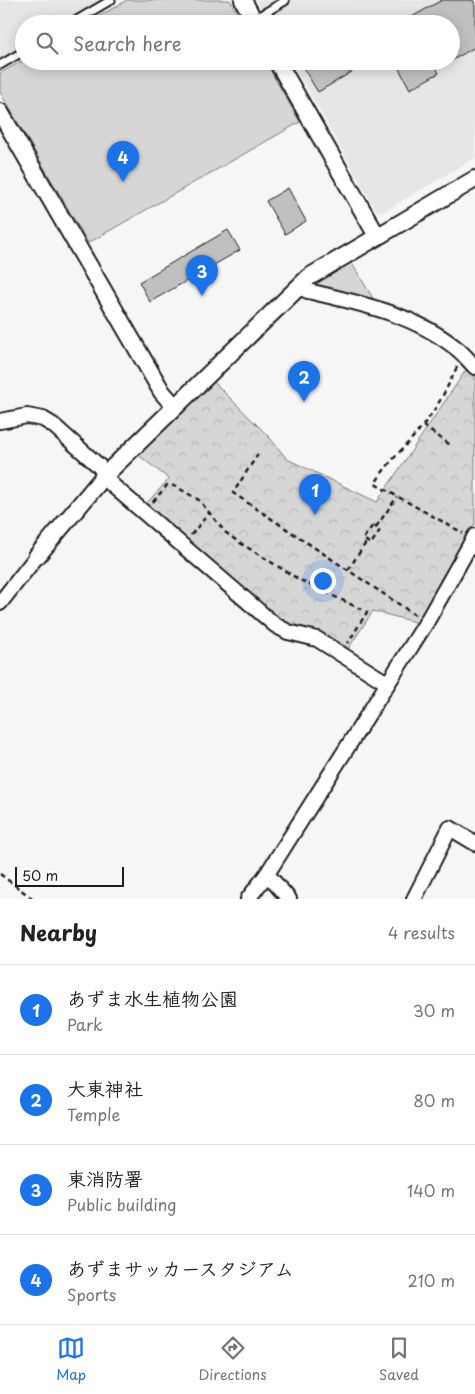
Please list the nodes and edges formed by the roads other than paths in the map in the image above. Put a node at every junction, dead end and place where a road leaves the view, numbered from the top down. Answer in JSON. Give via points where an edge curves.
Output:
{"nodes":[{"id":1,"x":111,"y":0,"type":"edge"},
{"id":2,"x":242,"y":0,"type":"edge"},
{"id":3,"x":285,"y":1,"type":"edge"},
{"id":4,"x":85,"y":15,"type":"edge"},
{"id":5,"x":251,"y":15,"type":"edge"},
{"id":6,"x":265,"y":15,"type":"edge"},
{"id":7,"x":15,"y":56,"type":"edge"},
{"id":8,"x":0,"y":64,"type":"edge"},
{"id":9,"x":283,"y":70,"type":"edge"},
{"id":10,"x":0,"y":112,"type":"edge"},
{"id":11,"x":475,"y":179,"type":"edge"},
{"id":12,"x":377,"y":236,"type":"junction"},
{"id":13,"x":299,"y":286,"type":"junction"},
{"id":14,"x":472,"y":364,"type":"edge"},
{"id":15,"x":175,"y":407,"type":"junction"},
{"id":16,"x":0,"y":421,"type":"edge"},
{"id":17,"x":105,"y":475,"type":"junction"},
{"id":18,"x":470,"y":535,"type":"edge"},
{"id":19,"x":37,"y":556,"type":"joint"},
{"id":20,"x":0,"y":603,"type":"edge"},
{"id":21,"x":387,"y":683,"type":"junction"},
{"id":22,"x":475,"y":843,"type":"edge"},
{"id":23,"x":267,"y":874,"type":"junction"},
{"id":24,"x":248,"y":899,"type":"edge"},
{"id":25,"x":289,"y":899,"type":"edge"},
{"id":26,"x":414,"y":899,"type":"edge"}],
"edges":[{"from":1,"to":4,"type":"lane"},
{"from":2,"to":5,"type":"street"},
{"from":3,"to":6,"type":"lane"},
{"from":7,"to":8,"type":"lane"},
{"from":9,"to":12,"type":"street"},
{"from":10,"to":15,"type":"street","via":[[162,392]]},
{"from":11,"to":12,"type":"street"},
{"from":12,"to":13,"type":"street","via":[[316,272]]},
{"from":13,"to":14,"type":"street","via":[[367,305],[425,328],[456,348]]},
{"from":13,"to":15,"type":"street"},
{"from":15,"to":17,"type":"street"},
{"from":16,"to":17,"type":"street","via":[[27,416],[43,419],[99,466]]},
{"from":17,"to":19,"type":"street"},
{"from":17,"to":21,"type":"street","via":[[112,485],[276,625],[288,632],[317,639]]},
{"from":18,"to":21,"type":"street","via":[[426,623]]},
{"from":19,"to":20,"type":"street"},
{"from":21,"to":23,"type":"street"},
{"from":22,"to":26,"type":"street","via":[[450,828]]},
{"from":23,"to":24,"type":"street"},
{"from":23,"to":25,"type":"street"}]}
